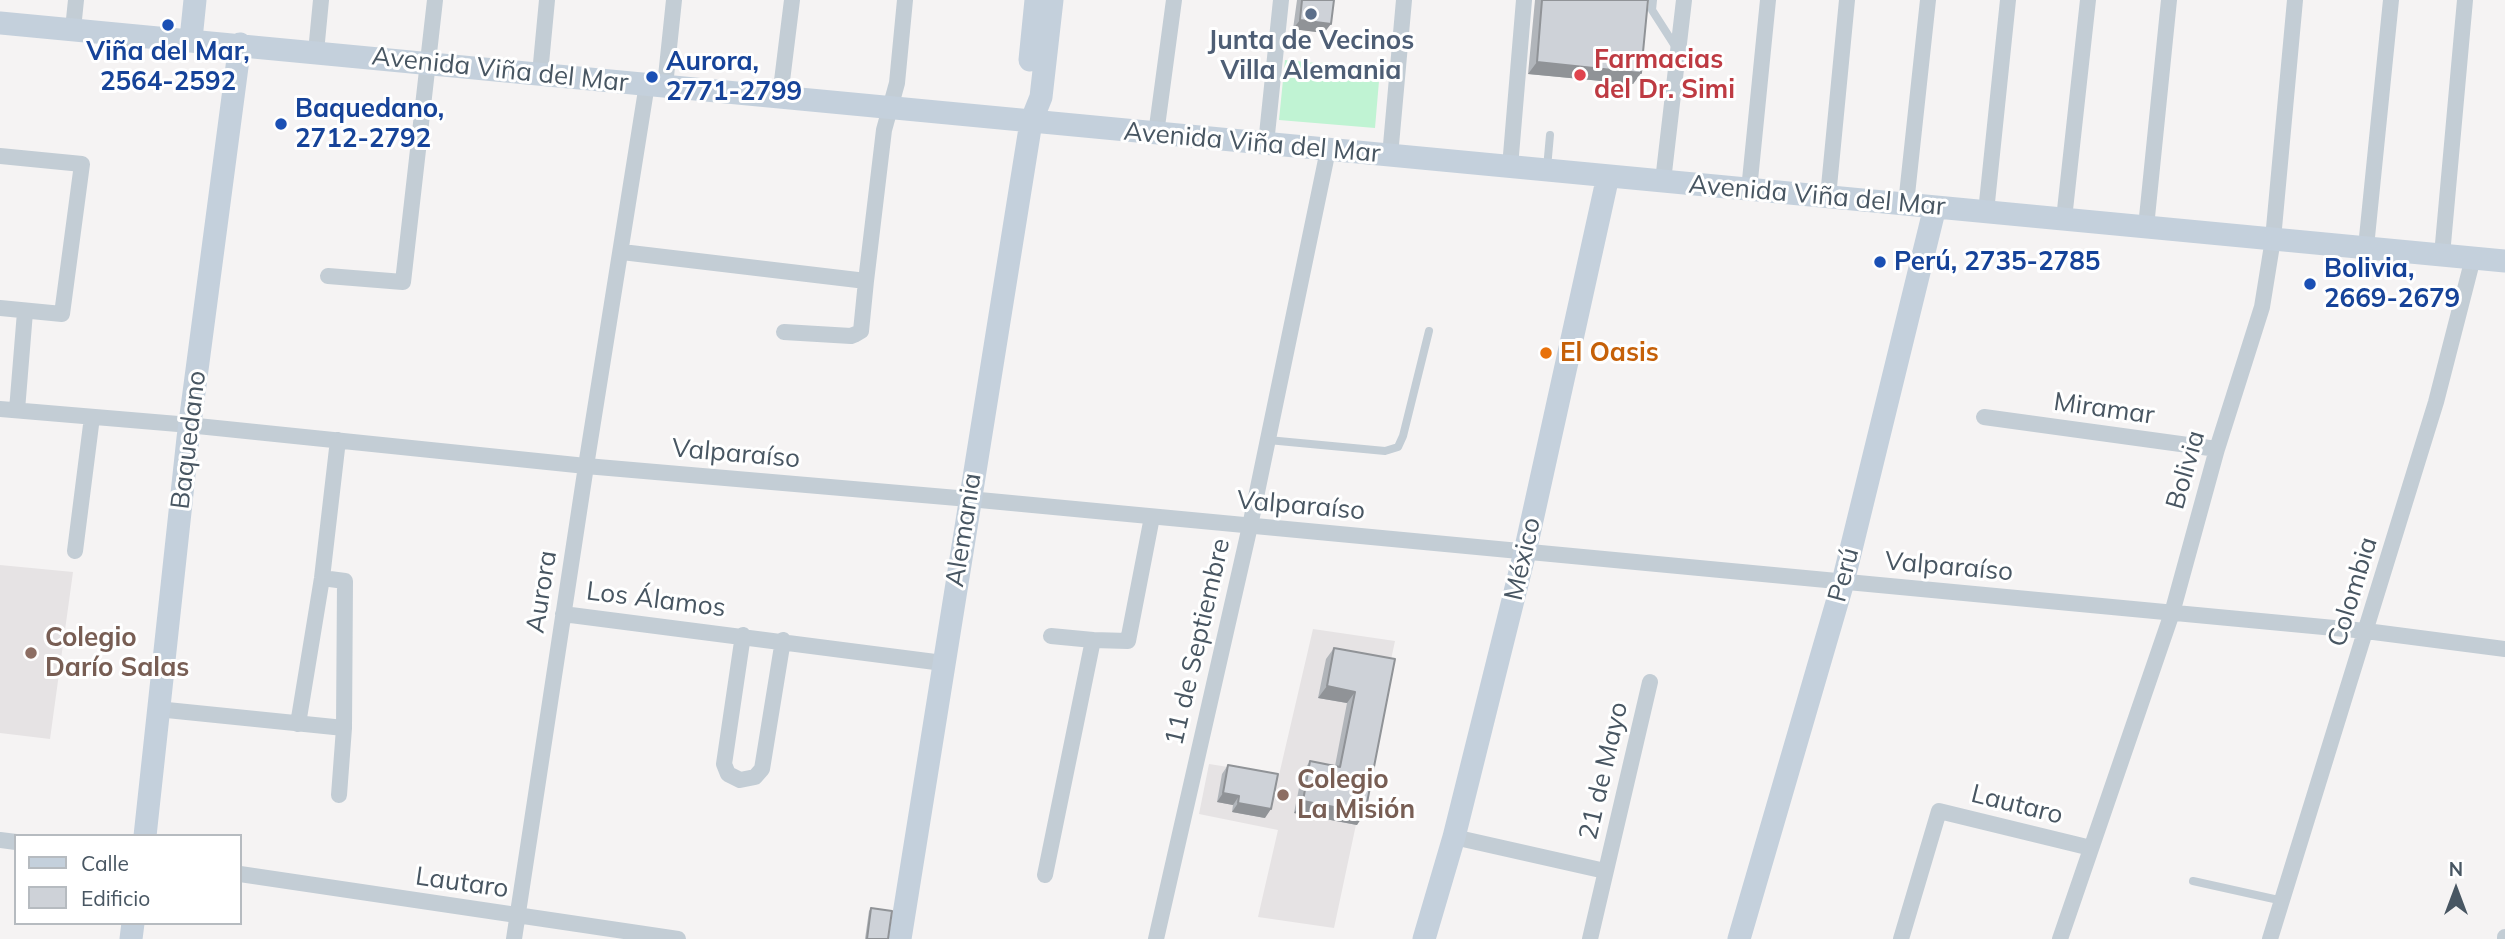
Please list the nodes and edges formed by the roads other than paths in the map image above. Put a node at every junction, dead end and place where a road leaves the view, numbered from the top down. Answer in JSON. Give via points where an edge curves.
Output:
{"nodes":[{"id":1,"x":76,"y":0,"type":"edge"},
{"id":2,"x":195,"y":0,"type":"edge"},
{"id":3,"x":321,"y":0,"type":"edge"},
{"id":4,"x":435,"y":0,"type":"edge"},
{"id":5,"x":547,"y":0,"type":"edge"},
{"id":6,"x":674,"y":0,"type":"edge"},
{"id":7,"x":792,"y":0,"type":"edge"},
{"id":8,"x":905,"y":0,"type":"edge"},
{"id":9,"x":1036,"y":0,"type":"edge"},
{"id":10,"x":1052,"y":0,"type":"edge"},
{"id":11,"x":1174,"y":0,"type":"edge"},
{"id":12,"x":1281,"y":0,"type":"edge"},
{"id":13,"x":1404,"y":0,"type":"edge"},
{"id":14,"x":1524,"y":0,"type":"edge"},
{"id":15,"x":1653,"y":0,"type":"edge"},
{"id":16,"x":1684,"y":0,"type":"edge"},
{"id":17,"x":1768,"y":0,"type":"edge"},
{"id":18,"x":1847,"y":0,"type":"edge"},
{"id":19,"x":1928,"y":0,"type":"edge"},
{"id":20,"x":2008,"y":0,"type":"edge"},
{"id":21,"x":2088,"y":0,"type":"edge"},
{"id":22,"x":2169,"y":0,"type":"edge"},
{"id":23,"x":2295,"y":0,"type":"edge"},
{"id":24,"x":2390,"y":0,"type":"edge"},
{"id":25,"x":2465,"y":0,"type":"edge"},
{"id":26,"x":0,"y":23,"type":"edge"},
{"id":27,"x":73,"y":29,"type":"junction"},
{"id":28,"x":191,"y":40,"type":"junction"},
{"id":29,"x":240,"y":44,"type":"junction"},
{"id":30,"x":1678,"y":51,"type":"junction"},
{"id":31,"x":316,"y":52,"type":"junction"},
{"id":32,"x":429,"y":63,"type":"junction"},
{"id":33,"x":540,"y":74,"type":"junction"},
{"id":34,"x":656,"y":85,"type":"junction"},
{"id":35,"x":780,"y":97,"type":"junction"},
{"id":36,"x":890,"y":108,"type":"junction"},
{"id":37,"x":1031,"y":122,"type":"junction"},
{"id":38,"x":1156,"y":134,"type":"junction"},
{"id":39,"x":1550,"y":135,"type":"dead end"},
{"id":40,"x":1266,"y":144,"type":"junction"},
{"id":41,"x":1328,"y":150,"type":"junction"},
{"id":42,"x":0,"y":156,"type":"edge"},
{"id":43,"x":1390,"y":156,"type":"junction"},
{"id":44,"x":1510,"y":167,"type":"junction"},
{"id":45,"x":1546,"y":170,"type":"junction"},
{"id":46,"x":1608,"y":176,"type":"junction"},
{"id":47,"x":1663,"y":181,"type":"junction"},
{"id":48,"x":1749,"y":190,"type":"junction"},
{"id":49,"x":1828,"y":197,"type":"junction"},
{"id":50,"x":1906,"y":204,"type":"junction"},
{"id":51,"x":1935,"y":207,"type":"junction"},
{"id":52,"x":1986,"y":212,"type":"junction"},
{"id":53,"x":2064,"y":219,"type":"junction"},
{"id":54,"x":2147,"y":227,"type":"junction"},
{"id":55,"x":2273,"y":239,"type":"junction"},
{"id":56,"x":2366,"y":247,"type":"junction"},
{"id":57,"x":622,"y":253,"type":"junction"},
{"id":58,"x":2442,"y":255,"type":"junction"},
{"id":59,"x":2473,"y":258,"type":"junction"},
{"id":60,"x":2505,"y":261,"type":"edge"},
{"id":61,"x":328,"y":276,"type":"dead end"},
{"id":62,"x":866,"y":281,"type":"junction"},
{"id":63,"x":0,"y":309,"type":"edge"},
{"id":64,"x":25,"y":312,"type":"junction"},
{"id":65,"x":1429,"y":331,"type":"dead end"},
{"id":66,"x":784,"y":332,"type":"dead end"},
{"id":67,"x":0,"y":409,"type":"edge"},
{"id":68,"x":18,"y":410,"type":"junction"},
{"id":69,"x":92,"y":416,"type":"junction"},
{"id":70,"x":1984,"y":417,"type":"dead end"},
{"id":71,"x":190,"y":425,"type":"junction"},
{"id":72,"x":338,"y":440,"type":"junction"},
{"id":73,"x":1268,"y":440,"type":"junction"},
{"id":74,"x":2217,"y":449,"type":"junction"},
{"id":75,"x":586,"y":466,"type":"junction"},
{"id":76,"x":969,"y":499,"type":"junction"},
{"id":77,"x":1152,"y":517,"type":"junction"},
{"id":78,"x":1250,"y":526,"type":"junction"},
{"id":79,"x":75,"y":551,"type":"dead end"},
{"id":80,"x":1525,"y":552,"type":"junction"},
{"id":81,"x":322,"y":578,"type":"junction"},
{"id":82,"x":1843,"y":582,"type":"junction"},
{"id":83,"x":2172,"y":613,"type":"junction"},
{"id":84,"x":563,"y":614,"type":"junction"},
{"id":85,"x":2366,"y":631,"type":"junction"},
{"id":86,"x":743,"y":635,"type":"junction"},
{"id":87,"x":1051,"y":636,"type":"dead end"},
{"id":88,"x":1093,"y":639,"type":"junction"},
{"id":89,"x":783,"y":640,"type":"junction"},
{"id":90,"x":2505,"y":649,"type":"edge"},
{"id":91,"x":943,"y":663,"type":"junction"},
{"id":92,"x":1650,"y":682,"type":"dead end"},
{"id":93,"x":157,"y":709,"type":"junction"},
{"id":94,"x":298,"y":724,"type":"junction"},
{"id":95,"x":344,"y":728,"type":"junction"},
{"id":96,"x":339,"y":795,"type":"dead end"},
{"id":97,"x":145,"y":834,"type":"edge"},
{"id":98,"x":1454,"y":836,"type":"junction"},
{"id":99,"x":2091,"y":848,"type":"junction"},
{"id":100,"x":1605,"y":871,"type":"junction"},
{"id":101,"x":242,"y":874,"type":"edge"},
{"id":102,"x":1045,"y":875,"type":"dead end"},
{"id":103,"x":2193,"y":881,"type":"dead end"},
{"id":104,"x":2283,"y":901,"type":"junction"},
{"id":105,"x":517,"y":915,"type":"junction"},
{"id":106,"x":514,"y":939,"type":"edge"},
{"id":107,"x":678,"y":939,"type":"edge"},
{"id":108,"x":900,"y":939,"type":"edge"},
{"id":109,"x":1156,"y":939,"type":"edge"},
{"id":110,"x":1424,"y":939,"type":"edge"},
{"id":111,"x":1590,"y":939,"type":"edge"},
{"id":112,"x":1739,"y":939,"type":"edge"},
{"id":113,"x":1900,"y":939,"type":"edge"},
{"id":114,"x":2060,"y":939,"type":"edge"},
{"id":115,"x":2270,"y":939,"type":"edge"}],
"edges":[{"from":1,"to":27,"type":"street"},
{"from":2,"to":28,"type":"main road"},
{"from":3,"to":31,"type":"street"},
{"from":4,"to":32,"type":"street"},
{"from":5,"to":33,"type":"street"},
{"from":6,"to":34,"type":"street","name":"Aurora"},
{"from":7,"to":35,"type":"street"},
{"from":8,"to":36,"type":"street"},
{"from":9,"to":37,"type":"main road","name":"Alemania","via":[[1028,84]]},
{"from":10,"to":37,"type":"main road","name":"Alemania","via":[[1041,97]]},
{"from":11,"to":38,"type":"street"},
{"from":12,"to":40,"type":"street"},
{"from":13,"to":43,"type":"street"},
{"from":14,"to":44,"type":"street"},
{"from":15,"to":30,"type":"lane","via":[[1652,9]]},
{"from":16,"to":30,"type":"street"},
{"from":17,"to":48,"type":"street"},
{"from":18,"to":49,"type":"street"},
{"from":19,"to":50,"type":"street"},
{"from":20,"to":52,"type":"street"},
{"from":21,"to":53,"type":"street"},
{"from":22,"to":54,"type":"street"},
{"from":23,"to":55,"type":"street","name":"Bolivia"},
{"from":24,"to":56,"type":"street"},
{"from":25,"to":58,"type":"street"},
{"from":26,"to":27,"type":"main road","name":"Avenida Viña del Mar"},
{"from":27,"to":28,"type":"main road","name":"Avenida Viña del Mar"},
{"from":28,"to":29,"type":"main road","name":"Avenida Viña del Mar"},
{"from":29,"to":31,"type":"main road","name":"Avenida Viña del Mar"},
{"from":29,"to":71,"type":"main road","name":"Baquedano"},
{"from":30,"to":47,"type":"street"},
{"from":31,"to":32,"type":"main road","name":"Avenida Viña del Mar"},
{"from":32,"to":33,"type":"main road","name":"Avenida Viña del Mar"},
{"from":32,"to":61,"type":"street","via":[[403,282]]},
{"from":33,"to":34,"type":"main road","name":"Avenida Viña del Mar"},
{"from":34,"to":35,"type":"main road","name":"Avenida Viña del Mar"},
{"from":34,"to":57,"type":"street","name":"Aurora"},
{"from":35,"to":36,"type":"main road","name":"Avenida Viña del Mar"},
{"from":36,"to":37,"type":"main road","name":"Avenida Viña del Mar"},
{"from":36,"to":62,"type":"street"},
{"from":37,"to":38,"type":"main road","name":"Avenida Viña del Mar"},
{"from":37,"to":76,"type":"main road","name":"Alemania"},
{"from":38,"to":40,"type":"main road","name":"Avenida Viña del Mar"},
{"from":39,"to":45,"type":"lane"},
{"from":40,"to":41,"type":"main road","name":"Avenida Viña del Mar"},
{"from":41,"to":43,"type":"main road","name":"Avenida Viña del Mar"},
{"from":41,"to":73,"type":"street","name":"11 de Septiembre"},
{"from":42,"to":64,"type":"street","via":[[82,164],[62,314]]},
{"from":43,"to":44,"type":"main road","name":"Avenida Viña del Mar"},
{"from":44,"to":45,"type":"main road","name":"Avenida Viña del Mar"},
{"from":45,"to":46,"type":"main road","name":"Avenida Viña del Mar"},
{"from":46,"to":47,"type":"main road","name":"Avenida Viña del Mar"},
{"from":46,"to":80,"type":"main road","name":"México"},
{"from":47,"to":48,"type":"main road","name":"Avenida Viña del Mar"},
{"from":48,"to":49,"type":"main road","name":"Avenida Viña del Mar"},
{"from":49,"to":50,"type":"main road","name":"Avenida Viña del Mar"},
{"from":50,"to":51,"type":"main road","name":"Avenida Viña del Mar"},
{"from":51,"to":52,"type":"main road","name":"Avenida Viña del Mar"},
{"from":51,"to":82,"type":"main road","name":"Perú"},
{"from":52,"to":53,"type":"main road","name":"Avenida Viña del Mar"},
{"from":53,"to":54,"type":"main road","name":"Avenida Viña del Mar"},
{"from":54,"to":55,"type":"main road","name":"Avenida Viña del Mar"},
{"from":55,"to":56,"type":"main road","name":"Avenida Viña del Mar"},
{"from":55,"to":74,"type":"street","name":"Bolivia","via":[[2262,307]]},
{"from":56,"to":58,"type":"main road","name":"Avenida Viña del Mar"},
{"from":57,"to":62,"type":"street"},
{"from":57,"to":75,"type":"street","name":"Aurora"},
{"from":58,"to":59,"type":"main road","name":"Avenida Viña del Mar"},
{"from":59,"to":60,"type":"main road","name":"Avenida Viña del Mar"},
{"from":59,"to":85,"type":"street","name":"Colombia","via":[[2436,402]]},
{"from":62,"to":66,"type":"street","via":[[861,331],[850,336]]},
{"from":63,"to":64,"type":"street"},
{"from":64,"to":68,"type":"street"},
{"from":65,"to":73,"type":"lane","via":[[1398,447],[1385,451]]},
{"from":67,"to":68,"type":"street","name":"Valparaíso"},
{"from":68,"to":69,"type":"street","name":"Valparaíso"},
{"from":69,"to":71,"type":"street","name":"Valparaíso"},
{"from":69,"to":79,"type":"street"},
{"from":70,"to":74,"type":"street","name":"Miramar"},
{"from":71,"to":72,"type":"street","name":"Valparaíso"},
{"from":71,"to":93,"type":"main road","name":"Baquedano"},
{"from":72,"to":75,"type":"street","name":"Valparaíso"},
{"from":72,"to":81,"type":"street"},
{"from":73,"to":78,"type":"street","name":"11 de Septiembre"},
{"from":74,"to":83,"type":"street","name":"Bolivia"},
{"from":75,"to":76,"type":"street","name":"Valparaíso"},
{"from":75,"to":84,"type":"street","name":"Aurora"},
{"from":76,"to":77,"type":"street","name":"Valparaíso"},
{"from":76,"to":91,"type":"main road","name":"Alemania"},
{"from":77,"to":78,"type":"street","name":"Valparaíso"},
{"from":77,"to":88,"type":"street","via":[[1128,641]]},
{"from":78,"to":80,"type":"street","name":"Valparaíso"},
{"from":78,"to":109,"type":"street","name":"11 de Septiembre"},
{"from":80,"to":82,"type":"street","name":"Valparaíso"},
{"from":80,"to":98,"type":"main road","name":"México"},
{"from":81,"to":94,"type":"street"},
{"from":81,"to":95,"type":"street","via":[[345,581]]},
{"from":82,"to":83,"type":"street","name":"Valparaíso"},
{"from":82,"to":112,"type":"main road","name":"Perú"},
{"from":83,"to":85,"type":"street","name":"Valparaíso"},
{"from":83,"to":99,"type":"street","name":"Bolivia"},
{"from":84,"to":86,"type":"street","name":"Los Álamos"},
{"from":84,"to":105,"type":"street","name":"Aurora"},
{"from":85,"to":90,"type":"street","name":"Valparaíso"},
{"from":85,"to":104,"type":"street","name":"Colombia"},
{"from":86,"to":89,"type":"street","name":"Los Álamos"},
{"from":86,"to":89,"type":"street","name":"Los Álamos","via":[[724,764],[728,775],[740,780],[755,777],[762,769]]},
{"from":87,"to":88,"type":"street"},
{"from":88,"to":102,"type":"street"},
{"from":89,"to":91,"type":"street","name":"Los Álamos"},
{"from":91,"to":108,"type":"main road","name":"Alemania"},
{"from":92,"to":100,"type":"street","name":"21 de Mayo"},
{"from":93,"to":94,"type":"street"},
{"from":93,"to":97,"type":"main road","name":"Baquedano"},
{"from":94,"to":95,"type":"street"},
{"from":95,"to":96,"type":"street"},
{"from":98,"to":100,"type":"street","name":"21 de Mayo"},
{"from":98,"to":110,"type":"main road","name":"México"},
{"from":99,"to":113,"type":"street","name":"Lautaro","via":[[1939,811]]},
{"from":99,"to":114,"type":"street","name":"Bolivia"},
{"from":100,"to":111,"type":"street","name":"21 de Mayo"},
{"from":101,"to":105,"type":"street","name":"Lautaro"},
{"from":103,"to":104,"type":"lane"},
{"from":104,"to":115,"type":"street","name":"Colombia"},
{"from":105,"to":106,"type":"street","name":"Aurora"},
{"from":105,"to":107,"type":"street","name":"Lautaro"}]}
